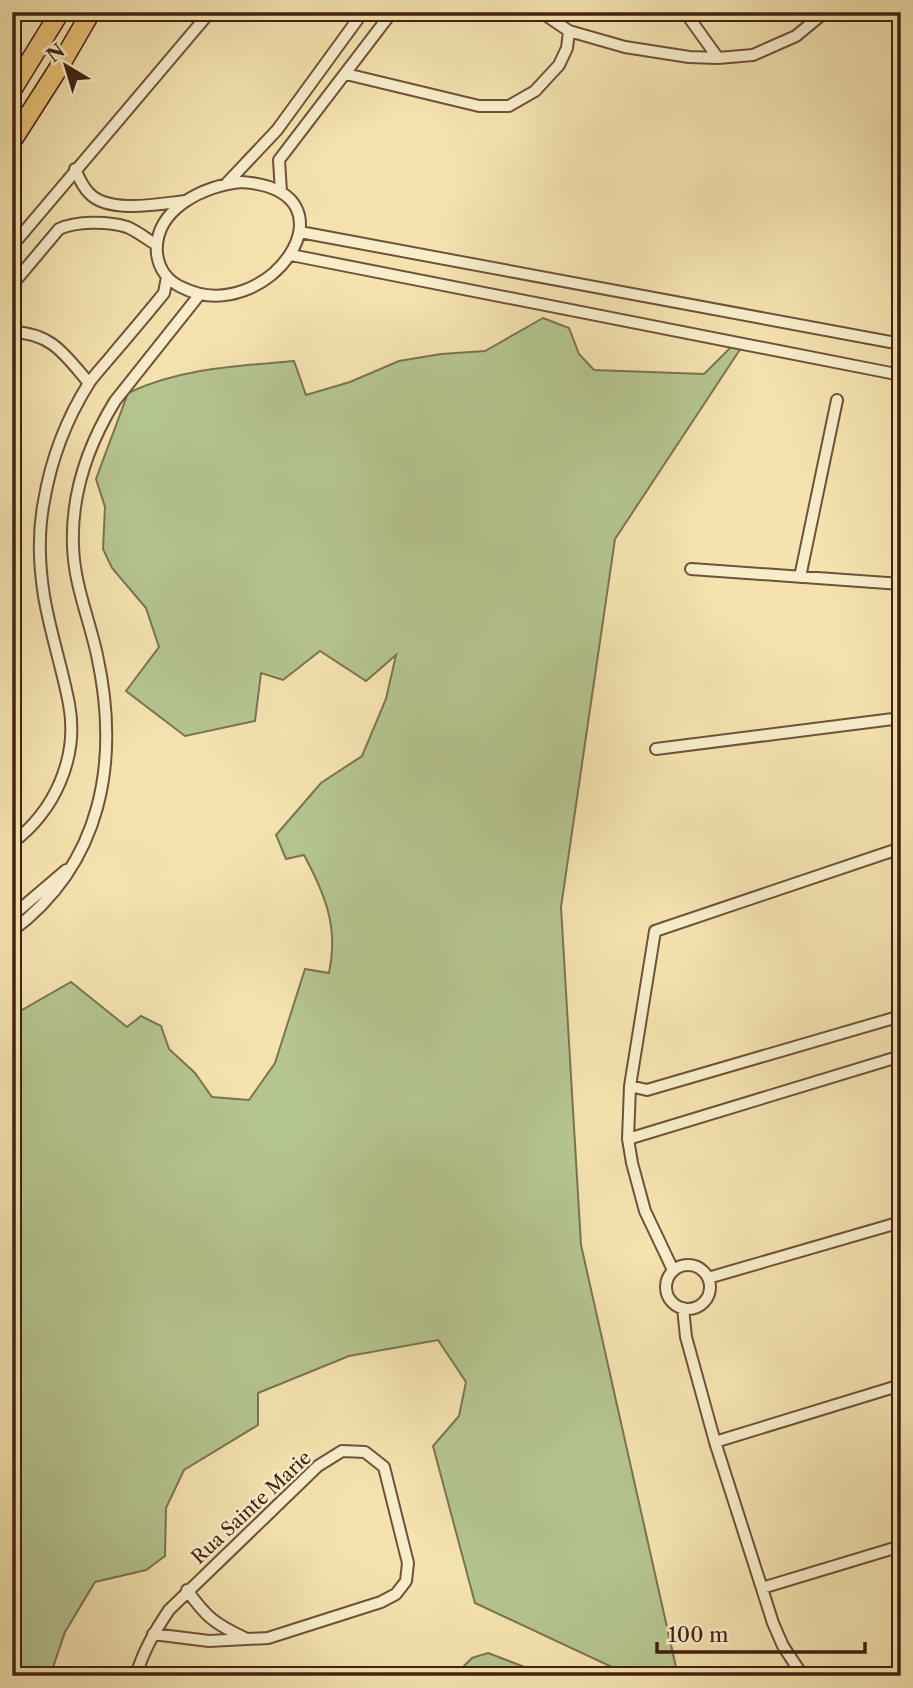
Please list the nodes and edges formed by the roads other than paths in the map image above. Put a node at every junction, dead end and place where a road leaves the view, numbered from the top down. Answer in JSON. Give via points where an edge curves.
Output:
{"nodes":[{"id":1,"x":60,"y":12,"type":"edge"},
{"id":2,"x":91,"y":12,"type":"edge"},
{"id":3,"x":210,"y":12,"type":"edge"},
{"id":4,"x":363,"y":12,"type":"edge"},
{"id":5,"x":392,"y":12,"type":"edge"},
{"id":6,"x":541,"y":12,"type":"edge"},
{"id":7,"x":685,"y":12,"type":"edge"},
{"id":8,"x":825,"y":12,"type":"edge"},
{"id":9,"x":569,"y":31,"type":"junction"},
{"id":10,"x":718,"y":58,"type":"junction"},
{"id":11,"x":346,"y":74,"type":"junction"},
{"id":12,"x":12,"y":90,"type":"edge"},
{"id":13,"x":12,"y":141,"type":"edge"},
{"id":14,"x":75,"y":169,"type":"junction"},
{"id":15,"x":227,"y":183,"type":"junction"},
{"id":16,"x":281,"y":192,"type":"junction"},
{"id":17,"x":185,"y":201,"type":"junction"},
{"id":18,"x":300,"y":232,"type":"junction"},
{"id":19,"x":157,"y":245,"type":"junction"},
{"id":20,"x":12,"y":246,"type":"edge"},
{"id":21,"x":291,"y":255,"type":"junction"},
{"id":22,"x":167,"y":277,"type":"junction"},
{"id":23,"x":12,"y":285,"type":"edge"},
{"id":24,"x":200,"y":294,"type":"junction"},
{"id":25,"x":12,"y":332,"type":"edge"},
{"id":26,"x":901,"y":344,"type":"edge"},
{"id":27,"x":901,"y":375,"type":"edge"},
{"id":28,"x":89,"y":383,"type":"junction"},
{"id":29,"x":837,"y":400,"type":"dead end"},
{"id":30,"x":691,"y":569,"type":"dead end"},
{"id":31,"x":800,"y":577,"type":"junction"},
{"id":32,"x":901,"y":584,"type":"edge"},
{"id":33,"x":901,"y":718,"type":"edge"},
{"id":34,"x":656,"y":749,"type":"dead end"},
{"id":35,"x":12,"y":843,"type":"edge"},
{"id":36,"x":901,"y":848,"type":"edge"},
{"id":37,"x":77,"y":861,"type":"junction"},
{"id":38,"x":12,"y":916,"type":"edge"},
{"id":39,"x":12,"y":930,"type":"edge"},
{"id":40,"x":901,"y":1016,"type":"edge"},
{"id":41,"x":901,"y":1056,"type":"edge"},
{"id":42,"x":630,"y":1086,"type":"junction"},
{"id":43,"x":628,"y":1139,"type":"junction"},
{"id":44,"x":901,"y":1222,"type":"edge"},
{"id":45,"x":673,"y":1270,"type":"junction"},
{"id":46,"x":708,"y":1278,"type":"junction"},
{"id":47,"x":683,"y":1308,"type":"junction"},
{"id":48,"x":901,"y":1385,"type":"edge"},
{"id":49,"x":715,"y":1442,"type":"junction"},
{"id":50,"x":901,"y":1546,"type":"edge"},
{"id":51,"x":762,"y":1588,"type":"junction"},
{"id":52,"x":187,"y":1590,"type":"junction"},
{"id":53,"x":153,"y":1634,"type":"junction"},
{"id":54,"x":247,"y":1639,"type":"junction"},
{"id":55,"x":136,"y":1676,"type":"edge"},
{"id":56,"x":803,"y":1676,"type":"edge"}],
"edges":[{"from":1,"to":12,"type":"main road"},
{"from":2,"to":13,"type":"main road"},
{"from":3,"to":14,"type":"street"},
{"from":4,"to":15,"type":"street","via":[[277,130]]},
{"from":5,"to":11,"type":"street"},
{"from":6,"to":9,"type":"street"},
{"from":7,"to":10,"type":"street"},
{"from":8,"to":10,"type":"street","via":[[796,36],[753,55]]},
{"from":9,"to":10,"type":"street","via":[[625,47]]},
{"from":9,"to":11,"type":"street","via":[[559,65],[535,91],[509,106],[479,106]]},
{"from":11,"to":16,"type":"street","via":[[278,160]]},
{"from":14,"to":17,"type":"street","via":[[90,195],[108,203],[139,206]]},
{"from":14,"to":20,"type":"street"},
{"from":15,"to":16,"type":"street","via":[[256,183]]},
{"from":15,"to":17,"type":"street"},
{"from":16,"to":18,"type":"street","via":[[296,209]]},
{"from":17,"to":19,"type":"street","via":[[166,222]]},
{"from":18,"to":21,"type":"street"},
{"from":18,"to":26,"type":"street"},
{"from":19,"to":22,"type":"street","via":[[160,268]]},
{"from":19,"to":23,"type":"street","via":[[127,227],[69,224],[59,229]]},
{"from":21,"to":24,"type":"street","via":[[259,284],[230,293]]},
{"from":21,"to":27,"type":"street"},
{"from":22,"to":24,"type":"street"},
{"from":22,"to":28,"type":"street","via":[[164,293]]},
{"from":24,"to":37,"type":"street","via":[[114,401],[93,440],[79,482],[75,567],[99,668],[106,735],[98,807]]},
{"from":25,"to":28,"type":"street","via":[[32,332],[51,341]]},
{"from":28,"to":35,"type":"street","via":[[61,439],[40,526],[44,597],[70,706],[68,758],[48,806]]},
{"from":29,"to":31,"type":"street"},
{"from":30,"to":31,"type":"street"},
{"from":31,"to":32,"type":"street"},
{"from":33,"to":34,"type":"street"},
{"from":36,"to":42,"type":"street","via":[[655,931]]},
{"from":37,"to":38,"type":"street"},
{"from":37,"to":39,"type":"street","via":[[55,893]]},
{"from":40,"to":42,"type":"street","via":[[647,1090]]},
{"from":41,"to":43,"type":"street"},
{"from":42,"to":43,"type":"street"},
{"from":43,"to":45,"type":"street","via":[[645,1211]]},
{"from":44,"to":46,"type":"street"},
{"from":45,"to":46,"type":"street","via":[[693,1265]]},
{"from":45,"to":47,"type":"street","via":[[666,1282],[668,1296]]},
{"from":46,"to":47,"type":"street","via":[[707,1298],[696,1307]]},
{"from":47,"to":49,"type":"street","via":[[686,1337]]},
{"from":48,"to":49,"type":"street"},
{"from":49,"to":51,"type":"street"},
{"from":50,"to":51,"type":"street"},
{"from":51,"to":56,"type":"street","via":[[778,1634]]},
{"from":52,"to":53,"type":"street","name":"Rua Sainte Marie"},
{"from":52,"to":54,"type":"street","via":[[216,1624]]},
{"from":52,"to":54,"type":"street","name":"Rua Sainte Marie","via":[[334,1455],[365,1452],[384,1467],[408,1563],[406,1581],[396,1594],[268,1637]]},
{"from":53,"to":54,"type":"street","name":"Rua Sainte Marie","via":[[209,1641]]},
{"from":53,"to":55,"type":"street","name":"Rua Sainte Marie"}]}
